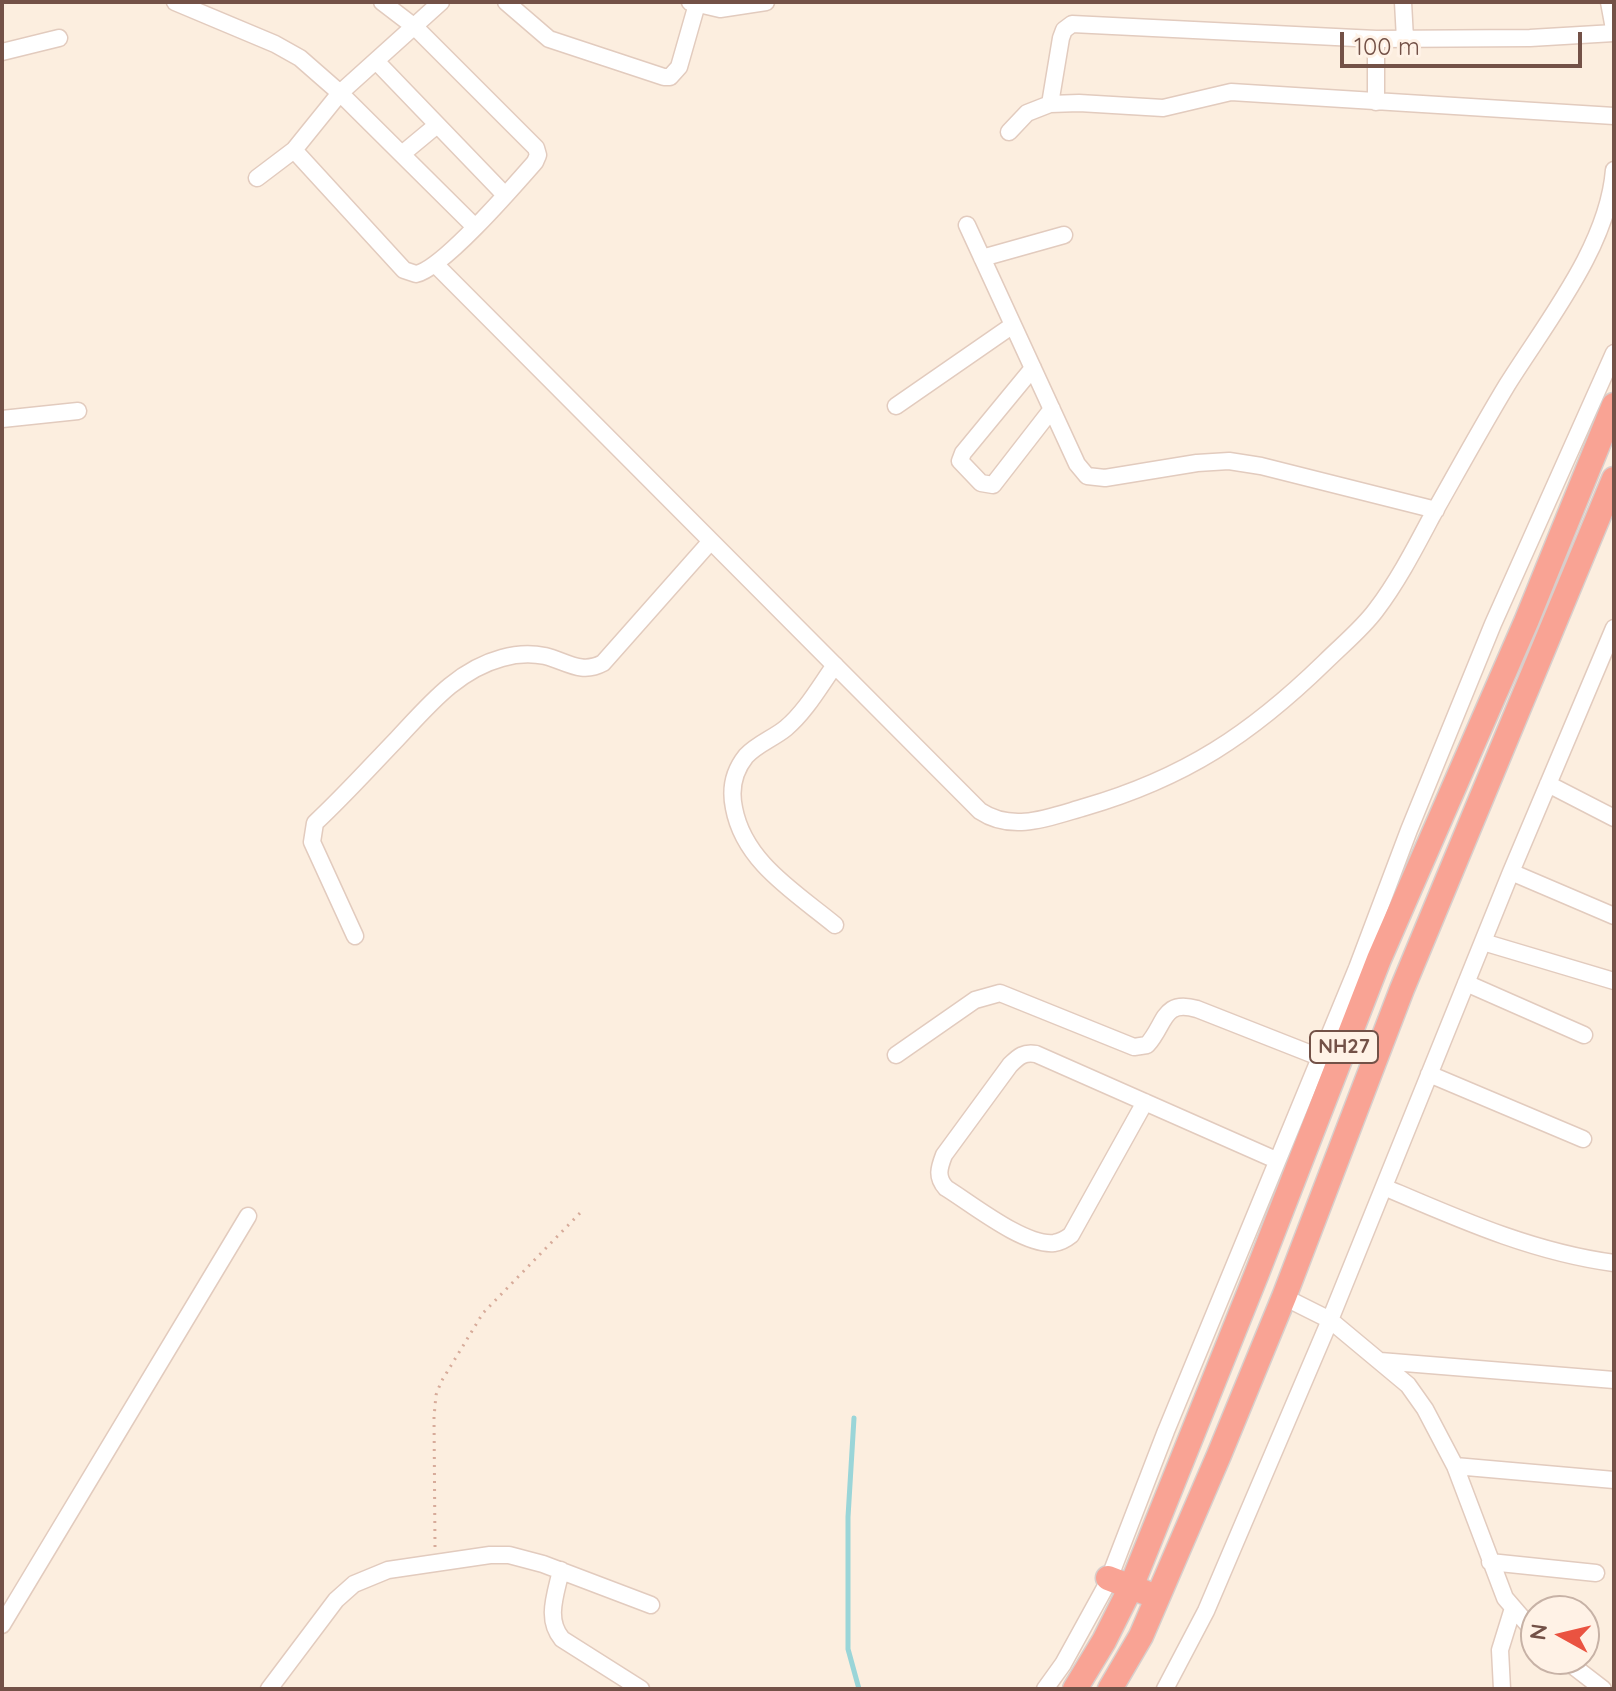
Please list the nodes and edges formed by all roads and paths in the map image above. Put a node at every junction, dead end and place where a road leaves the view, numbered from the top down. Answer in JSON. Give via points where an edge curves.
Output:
{"nodes":[{"id":1,"x":175,"y":2,"type":"edge"},
{"id":2,"x":382,"y":2,"type":"edge"},
{"id":3,"x":441,"y":2,"type":"edge"},
{"id":4,"x":506,"y":2,"type":"edge"},
{"id":5,"x":764,"y":2,"type":"edge"},
{"id":6,"x":1403,"y":2,"type":"edge"},
{"id":7,"x":1609,"y":2,"type":"edge"},
{"id":8,"x":694,"y":3,"type":"edge"},
{"id":9,"x":414,"y":26,"type":"junction"},
{"id":10,"x":1614,"y":31,"type":"edge"},
{"id":11,"x":59,"y":38,"type":"dead end"},
{"id":12,"x":1376,"y":39,"type":"junction"},
{"id":13,"x":1405,"y":39,"type":"junction"},
{"id":14,"x":2,"y":52,"type":"edge"},
{"id":15,"x":376,"y":61,"type":"junction"},
{"id":16,"x":340,"y":93,"type":"junction"},
{"id":17,"x":1376,"y":102,"type":"junction"},
{"id":18,"x":1050,"y":104,"type":"junction"},
{"id":19,"x":1614,"y":116,"type":"edge"},
{"id":20,"x":437,"y":125,"type":"junction"},
{"id":21,"x":1614,"y":131,"type":"edge"},
{"id":22,"x":1009,"y":132,"type":"dead end"},
{"id":23,"x":294,"y":150,"type":"junction"},
{"id":24,"x":402,"y":154,"type":"junction"},
{"id":25,"x":1614,"y":170,"type":"edge"},
{"id":26,"x":257,"y":178,"type":"dead end"},
{"id":27,"x":505,"y":195,"type":"junction"},
{"id":28,"x":967,"y":225,"type":"dead end"},
{"id":29,"x":475,"y":227,"type":"junction"},
{"id":30,"x":1064,"y":235,"type":"dead end"},
{"id":31,"x":982,"y":258,"type":"junction"},
{"id":32,"x":435,"y":264,"type":"junction"},
{"id":33,"x":1013,"y":325,"type":"junction"},
{"id":34,"x":1614,"y":353,"type":"edge"},
{"id":35,"x":1033,"y":368,"type":"junction"},
{"id":36,"x":1614,"y":405,"type":"edge"},
{"id":37,"x":896,"y":406,"type":"dead end"},
{"id":38,"x":1052,"y":409,"type":"junction"},
{"id":39,"x":78,"y":411,"type":"dead end"},
{"id":40,"x":2,"y":419,"type":"edge"},
{"id":41,"x":1614,"y":479,"type":"edge"},
{"id":42,"x":1436,"y":510,"type":"junction"},
{"id":43,"x":711,"y":541,"type":"junction"},
{"id":44,"x":1612,"y":638,"type":"edge"},
{"id":45,"x":835,"y":665,"type":"junction"},
{"id":46,"x":1548,"y":784,"type":"junction"},
{"id":47,"x":1614,"y":818,"type":"edge"},
{"id":48,"x":1511,"y":872,"type":"junction"},
{"id":49,"x":1614,"y":916,"type":"edge"},
{"id":50,"x":835,"y":925,"type":"dead end"},
{"id":51,"x":355,"y":936,"type":"dead end"},
{"id":52,"x":1483,"y":942,"type":"junction"},
{"id":53,"x":1614,"y":981,"type":"edge"},
{"id":54,"x":1466,"y":983,"type":"junction"},
{"id":55,"x":1584,"y":1035,"type":"dead end"},
{"id":56,"x":896,"y":1055,"type":"dead end"},
{"id":57,"x":1319,"y":1057,"type":"junction"},
{"id":58,"x":1429,"y":1074,"type":"junction"},
{"id":59,"x":1145,"y":1102,"type":"junction"},
{"id":60,"x":1583,"y":1139,"type":"dead end"},
{"id":61,"x":1276,"y":1160,"type":"junction"},
{"id":62,"x":1384,"y":1187,"type":"junction"},
{"id":63,"x":582,"y":1211,"type":"dead end"},
{"id":64,"x":248,"y":1216,"type":"dead end"},
{"id":65,"x":1614,"y":1263,"type":"edge"},
{"id":66,"x":1284,"y":1297,"type":"junction"},
{"id":67,"x":1330,"y":1320,"type":"junction"},
{"id":68,"x":1380,"y":1361,"type":"junction"},
{"id":69,"x":1614,"y":1380,"type":"edge"},
{"id":70,"x":1455,"y":1466,"type":"junction"},
{"id":71,"x":1614,"y":1480,"type":"edge"},
{"id":72,"x":1490,"y":1562,"type":"junction"},
{"id":73,"x":435,"y":1563,"type":"junction"},
{"id":74,"x":561,"y":1570,"type":"junction"},
{"id":75,"x":1596,"y":1573,"type":"dead end"},
{"id":76,"x":1119,"y":1582,"type":"junction"},
{"id":77,"x":1157,"y":1597,"type":"junction"},
{"id":78,"x":651,"y":1605,"type":"dead end"},
{"id":79,"x":1513,"y":1608,"type":"junction"},
{"id":80,"x":1520,"y":1616,"type":"edge"},
{"id":81,"x":2,"y":1625,"type":"edge"},
{"id":82,"x":1585,"y":1675,"type":"edge"},
{"id":83,"x":269,"y":1689,"type":"edge"},
{"id":84,"x":641,"y":1689,"type":"edge"},
{"id":85,"x":1045,"y":1689,"type":"edge"},
{"id":86,"x":1075,"y":1689,"type":"edge"},
{"id":87,"x":1110,"y":1689,"type":"edge"},
{"id":88,"x":1165,"y":1689,"type":"edge"},
{"id":89,"x":1502,"y":1689,"type":"edge"},
{"id":90,"x":1603,"y":1689,"type":"edge"}],
"edges":[{"from":1,"to":16,"type":"street","via":[[288,51]]},
{"from":2,"to":9,"type":"street"},
{"from":3,"to":9,"type":"street"},
{"from":4,"to":8,"type":"street","via":[[549,39],[664,77],[679,67]]},
{"from":5,"to":8,"type":"street","via":[[731,8]]},
{"from":6,"to":13,"type":"street"},
{"from":7,"to":10,"type":"street"},
{"from":9,"to":15,"type":"street"},
{"from":9,"to":27,"type":"street","via":[[536,148],[535,162]]},
{"from":10,"to":13,"type":"street"},
{"from":11,"to":14,"type":"street"},
{"from":12,"to":13,"type":"street"},
{"from":12,"to":17,"type":"street"},
{"from":12,"to":18,"type":"street","via":[[1072,24],[1061,38]]},
{"from":15,"to":16,"type":"street"},
{"from":15,"to":20,"type":"street"},
{"from":16,"to":23,"type":"street"},
{"from":16,"to":24,"type":"street"},
{"from":17,"to":18,"type":"street","via":[[1231,92],[1163,108]]},
{"from":17,"to":19,"type":"street"},
{"from":18,"to":22,"type":"street","via":[[1027,113]]},
{"from":19,"to":21,"type":"street"},
{"from":20,"to":24,"type":"street"},
{"from":20,"to":27,"type":"street"},
{"from":23,"to":26,"type":"street"},
{"from":23,"to":32,"type":"street","via":[[404,270],[422,273]]},
{"from":24,"to":29,"type":"street"},
{"from":25,"to":42,"type":"street","via":[[1610,200],[1579,271],[1478,432]]},
{"from":27,"to":29,"type":"street"},
{"from":28,"to":31,"type":"street"},
{"from":29,"to":32,"type":"street"},
{"from":30,"to":31,"type":"street"},
{"from":31,"to":33,"type":"street"},
{"from":32,"to":43,"type":"street"},
{"from":33,"to":35,"type":"street"},
{"from":33,"to":37,"type":"street"},
{"from":34,"to":57,"type":"street","via":[[1493,624]]},
{"from":35,"to":38,"type":"street"},
{"from":35,"to":38,"type":"street","via":[[960,461],[981,483],[993,485]]},
{"from":36,"to":76,"type":"highway","number":"NH27","via":[[1379,959],[1257,1273]]},
{"from":38,"to":42,"type":"street","via":[[1081,471],[1094,478],[1229,461]]},
{"from":39,"to":40,"type":"street"},
{"from":41,"to":66,"type":"highway","number":"NH27","via":[[1402,989]]},
{"from":42,"to":45,"type":"street","via":[[1375,611],[1254,724],[1184,770],[1125,795],[1043,819],[1016,823],[980,811]]},
{"from":43,"to":45,"type":"street"},
{"from":43,"to":51,"type":"street","via":[[603,663],[579,668],[526,654],[487,662],[466,673],[440,692],[315,823],[312,842]]},
{"from":44,"to":46,"type":"street"},
{"from":45,"to":50,"type":"street","via":[[796,718],[748,754],[732,784],[737,824],[747,846]]},
{"from":46,"to":47,"type":"street"},
{"from":46,"to":48,"type":"street"},
{"from":48,"to":49,"type":"street"},
{"from":48,"to":52,"type":"street"},
{"from":52,"to":53,"type":"street"},
{"from":52,"to":54,"type":"street"},
{"from":54,"to":55,"type":"street"},
{"from":54,"to":58,"type":"street"},
{"from":56,"to":57,"type":"street","via":[[975,1000],[1000,993],[1134,1047],[1147,1045],[1172,1008],[1179,1006]]},
{"from":57,"to":61,"type":"street"},
{"from":58,"to":60,"type":"street"},
{"from":58,"to":62,"type":"street"},
{"from":59,"to":59,"type":"street","via":[[1064,1241],[1026,1237],[940,1181],[944,1155],[1024,1053]]},
{"from":59,"to":61,"type":"street"},
{"from":61,"to":76,"type":"street"},
{"from":62,"to":65,"type":"street","via":[[1526,1245]]},
{"from":62,"to":67,"type":"street"},
{"from":63,"to":73,"type":"path","via":[[483,1313],[441,1382],[434,1417]]},
{"from":64,"to":81,"type":"street"},
{"from":66,"to":67,"type":"street"},
{"from":66,"to":77,"type":"highway","number":"NH27"},
{"from":67,"to":68,"type":"street"},
{"from":67,"to":88,"type":"street","via":[[1206,1611]]},
{"from":68,"to":69,"type":"street"},
{"from":68,"to":70,"type":"street","via":[[1408,1385]]},
{"from":70,"to":71,"type":"street"},
{"from":70,"to":72,"type":"street"},
{"from":72,"to":75,"type":"street"},
{"from":72,"to":79,"type":"street"},
{"from":73,"to":74,"type":"street","via":[[509,1555]]},
{"from":73,"to":83,"type":"street","via":[[388,1570],[354,1584]]},
{"from":74,"to":78,"type":"street"},
{"from":74,"to":84,"type":"street","via":[[552,1612],[556,1631]]},
{"from":76,"to":77,"type":"highway"},
{"from":76,"to":85,"type":"street"},
{"from":76,"to":86,"type":"highway","number":"NH27","via":[[1104,1641]]},
{"from":77,"to":87,"type":"highway","number":"NH27"},
{"from":79,"to":80,"type":"street"},
{"from":79,"to":89,"type":"street","via":[[1500,1650]]},
{"from":82,"to":90,"type":"street"}]}
